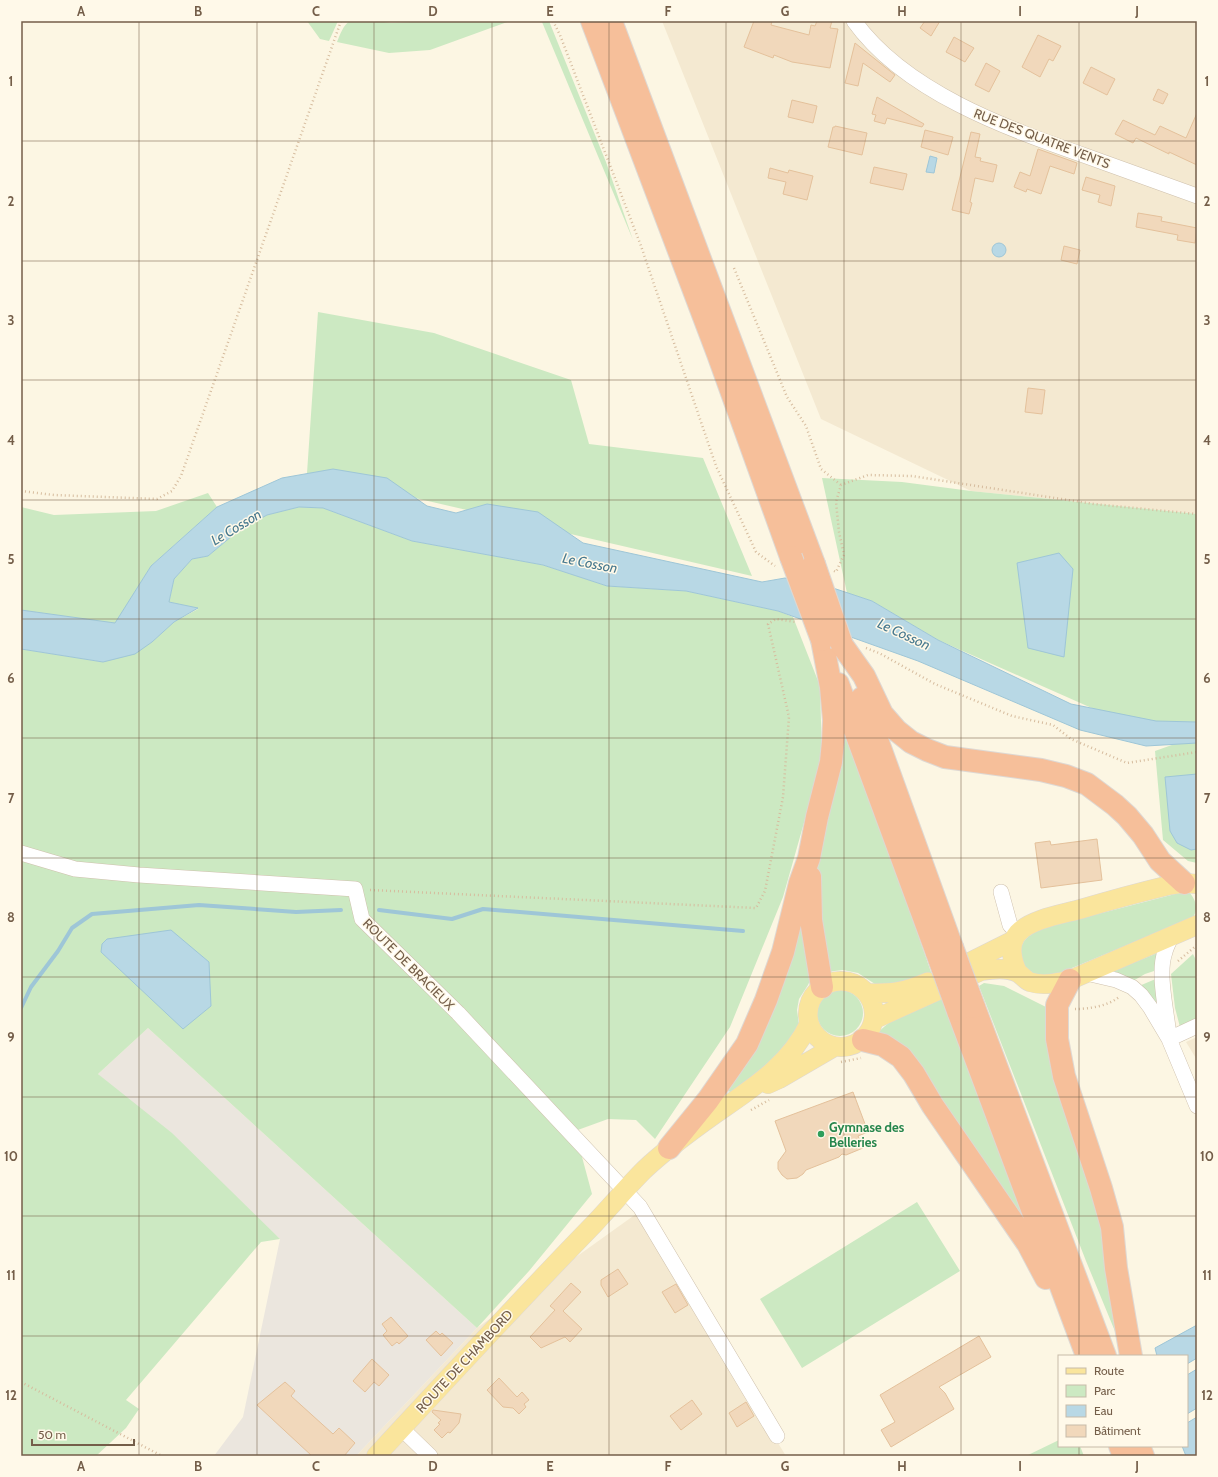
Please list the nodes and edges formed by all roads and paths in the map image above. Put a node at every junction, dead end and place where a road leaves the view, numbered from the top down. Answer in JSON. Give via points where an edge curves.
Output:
{"nodes":[{"id":1,"x":341,"y":21,"type":"edge"},
{"id":2,"x":553,"y":21,"type":"edge"},
{"id":3,"x":592,"y":21,"type":"edge"},
{"id":4,"x":858,"y":24,"type":"edge"},
{"id":5,"x":614,"y":26,"type":"edge"},
{"id":6,"x":1197,"y":196,"type":"edge"},
{"id":7,"x":734,"y":268,"type":"dead end"},
{"id":8,"x":841,"y":485,"type":"junction"},
{"id":9,"x":21,"y":491,"type":"edge"},
{"id":10,"x":1197,"y":514,"type":"edge"},
{"id":11,"x":783,"y":562,"type":"junction"},
{"id":12,"x":821,"y":567,"type":"junction"},
{"id":13,"x":800,"y":622,"type":"dead end"},
{"id":14,"x":822,"y":640,"type":"junction"},
{"id":15,"x":842,"y":645,"type":"junction"},
{"id":16,"x":865,"y":648,"type":"dead end"},
{"id":17,"x":1197,"y":752,"type":"edge"},
{"id":18,"x":21,"y":853,"type":"edge"},
{"id":19,"x":809,"y":858,"type":"junction"},
{"id":20,"x":1191,"y":884,"type":"edge"},
{"id":21,"x":355,"y":889,"type":"junction"},
{"id":22,"x":1002,"y":892,"type":"dead end"},
{"id":23,"x":1197,"y":925,"type":"edge"},
{"id":24,"x":1016,"y":937,"type":"junction"},
{"id":25,"x":1171,"y":937,"type":"junction"},
{"id":26,"x":1197,"y":944,"type":"edge"},
{"id":27,"x":944,"y":950,"type":"junction"},
{"id":28,"x":1162,"y":972,"type":"junction"},
{"id":29,"x":1018,"y":973,"type":"junction"},
{"id":30,"x":1078,"y":977,"type":"junction"},
{"id":31,"x":822,"y":987,"type":"junction"},
{"id":32,"x":1132,"y":987,"type":"junction"},
{"id":33,"x":867,"y":992,"type":"junction"},
{"id":34,"x":1057,"y":1005,"type":"junction"},
{"id":35,"x":966,"y":1009,"type":"junction"},
{"id":36,"x":875,"y":1019,"type":"junction"},
{"id":37,"x":809,"y":1024,"type":"junction"},
{"id":38,"x":1197,"y":1026,"type":"edge"},
{"id":39,"x":1169,"y":1039,"type":"junction"},
{"id":40,"x":873,"y":1043,"type":"junction"},
{"id":41,"x":835,"y":1055,"type":"junction"},
{"id":42,"x":748,"y":1092,"type":"junction"},
{"id":43,"x":774,"y":1097,"type":"dead end"},
{"id":44,"x":1197,"y":1106,"type":"edge"},
{"id":45,"x":747,"y":1113,"type":"dead end"},
{"id":46,"x":669,"y":1148,"type":"junction"},
{"id":47,"x":624,"y":1191,"type":"junction"},
{"id":48,"x":1073,"y":1316,"type":"junction"},
{"id":49,"x":1087,"y":1355,"type":"edge"},
{"id":50,"x":1105,"y":1355,"type":"edge"},
{"id":51,"x":1132,"y":1355,"type":"edge"},
{"id":52,"x":21,"y":1382,"type":"edge"},
{"id":53,"x":401,"y":1428,"type":"junction"},
{"id":54,"x":777,"y":1436,"type":"dead end"},
{"id":55,"x":162,"y":1456,"type":"edge"},
{"id":56,"x":376,"y":1456,"type":"edge"},
{"id":57,"x":430,"y":1456,"type":"edge"}],
"edges":[{"from":1,"to":9,"type":"path","via":[[184,468],[172,491],[157,499],[54,495]]},
{"from":2,"to":11,"type":"path","via":[[641,246],[716,466],[756,552]]},
{"from":3,"to":11,"type":"highway","via":[[715,347]]},
{"from":4,"to":6,"type":"street","name":"RUE DES QUATRE VENTS","via":[[877,49],[898,66],[976,114],[1029,136]]},
{"from":5,"to":12,"type":"highway"},
{"from":7,"to":8,"type":"path","via":[[787,397],[806,426],[821,469]]},
{"from":8,"to":10,"type":"path","via":[[868,475],[912,476],[1094,504]]},
{"from":8,"to":12,"type":"path","via":[[836,502],[844,555],[836,572]]},
{"from":11,"to":14,"type":"highway","bridge":true},
{"from":12,"to":15,"type":"highway","bridge":true},
{"from":13,"to":21,"type":"path","via":[[776,619],[768,624],[789,717],[783,797],[765,891],[756,908]]},
{"from":14,"to":19,"type":"highway","via":[[831,687],[834,742]]},
{"from":14,"to":27,"type":"highway"},
{"from":15,"to":20,"type":"highway","via":[[864,676],[882,714],[896,730],[912,742],[945,757],[1041,770],[1087,784],[1128,816],[1160,861]]},
{"from":15,"to":27,"type":"highway"},
{"from":16,"to":17,"type":"path","via":[[935,684],[1012,716],[1053,725],[1071,739],[1127,763]]},
{"from":18,"to":21,"type":"street","via":[[76,869]]},
{"from":19,"to":31,"type":"highway","via":[[811,920]]},
{"from":19,"to":46,"type":"highway","via":[[800,883],[783,952],[747,1044],[708,1100]]},
{"from":20,"to":24,"type":"main road","via":[[1129,895],[1052,917],[1026,927]]},
{"from":21,"to":47,"type":"street","name":"ROUTE DE BRACIEUX","via":[[362,919],[458,1013]]},
{"from":22,"to":24,"type":"street"},
{"from":23,"to":25,"type":"main road"},
{"from":24,"to":29,"type":"main road","via":[[1012,948],[1013,963]]},
{"from":24,"to":33,"type":"main road","via":[[996,950],[912,989],[898,992]]},
{"from":25,"to":28,"type":"street","via":[[1164,952]]},
{"from":25,"to":30,"type":"main road"},
{"from":26,"to":28,"type":"path","via":[[1168,970]]},
{"from":27,"to":35,"type":"highway","bridge":true},
{"from":28,"to":39,"type":"street"},
{"from":29,"to":30,"type":"main road","via":[[1028,982],[1040,984],[1052,984]]},
{"from":29,"to":36,"type":"main road","via":[[1007,969],[981,970]]},
{"from":30,"to":32,"type":"street","via":[[1103,976]]},
{"from":30,"to":34,"type":"highway"},
{"from":31,"to":33,"type":"main road","via":[[840,981],[850,982]]},
{"from":31,"to":37,"type":"main road","via":[[810,1003]]},
{"from":32,"to":34,"type":"path","via":[[1116,999],[1086,1009]]},
{"from":32,"to":39,"type":"street","via":[[1150,1007]]},
{"from":33,"to":36,"type":"main road","via":[[873,1005]]},
{"from":34,"to":51,"type":"highway","via":[[1057,1039],[1064,1076],[1112,1227],[1116,1268]]},
{"from":35,"to":48,"type":"highway"},
{"from":35,"to":50,"type":"highway"},
{"from":36,"to":40,"type":"main road","via":[[872,1027]]},
{"from":37,"to":41,"type":"main road","via":[[818,1039]]},
{"from":37,"to":42,"type":"main road","via":[[802,1039],[788,1057]]},
{"from":38,"to":39,"type":"street"},
{"from":39,"to":44,"type":"street"},
{"from":40,"to":41,"type":"main road","via":[[854,1045]]},
{"from":40,"to":41,"type":"path","via":[[879,1053],[855,1060]]},
{"from":40,"to":48,"type":"highway","via":[[901,1057],[914,1074],[933,1106],[1028,1244],[1046,1279]]},
{"from":41,"to":42,"type":"main road"},
{"from":42,"to":46,"type":"main road","name":"ROUTE DE CHAMBORD"},
{"from":43,"to":45,"type":"path"},
{"from":46,"to":47,"type":"main road","name":"ROUTE DE CHAMBORD","via":[[644,1169]]},
{"from":47,"to":53,"type":"main road","name":"ROUTE DE CHAMBORD"},
{"from":47,"to":54,"type":"street","name":"ROUTE DE BRACIEUX","via":[[640,1207]]},
{"from":48,"to":49,"type":"highway"},
{"from":52,"to":55,"type":"path"},
{"from":53,"to":56,"type":"main road","name":"ROUTE DE CHAMBORD"},
{"from":53,"to":57,"type":"street"}]}
